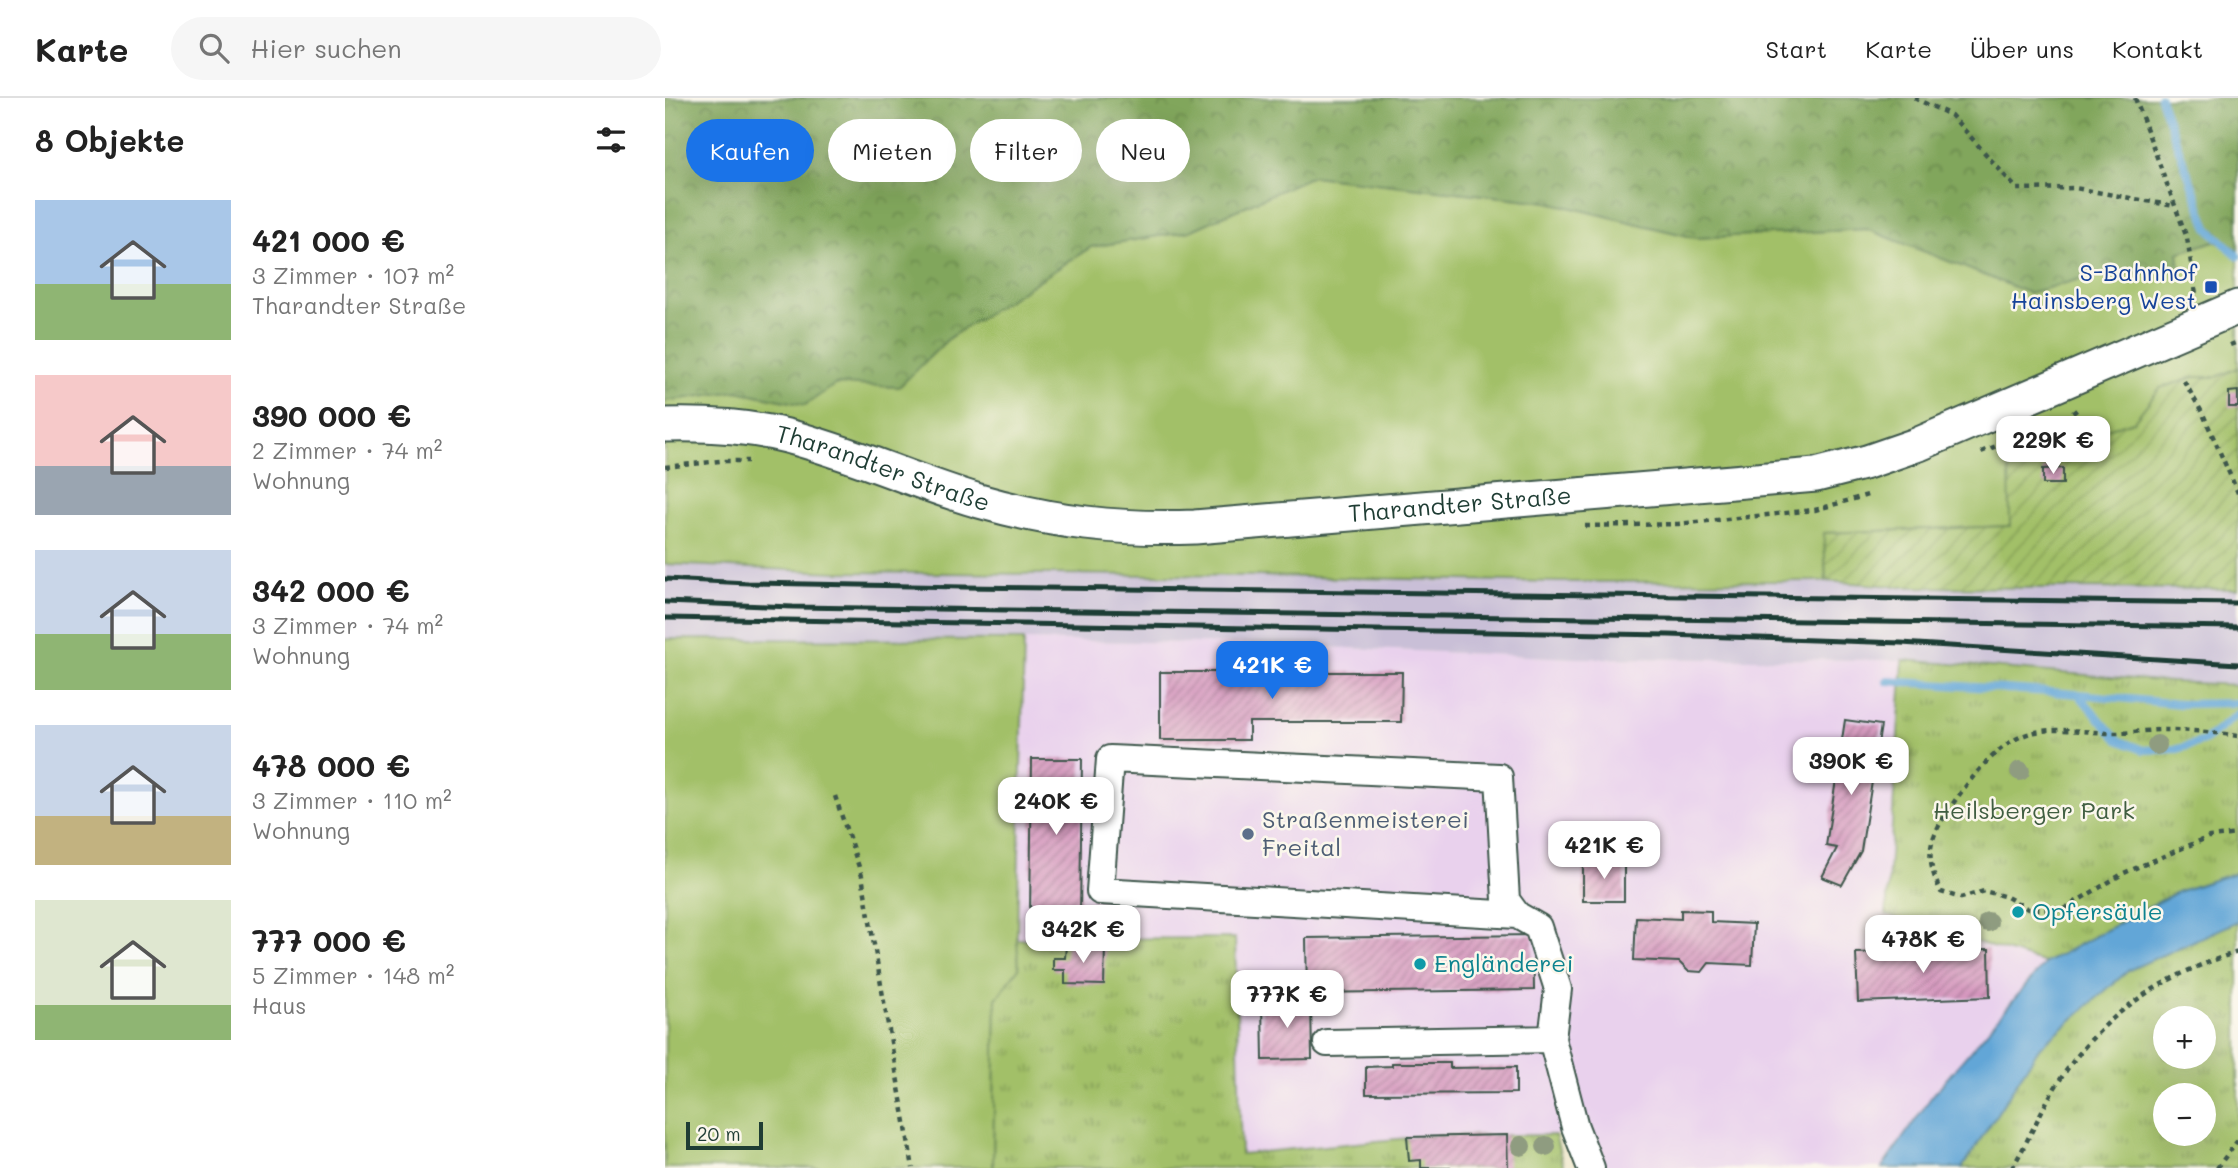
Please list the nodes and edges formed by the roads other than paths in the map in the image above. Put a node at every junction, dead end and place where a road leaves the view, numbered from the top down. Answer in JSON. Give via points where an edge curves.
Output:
{"nodes":[{"id":1,"x":2238,"y":307,"type":"edge"},
{"id":2,"x":665,"y":425,"type":"edge"},
{"id":3,"x":1517,"y":915,"type":"junction"},
{"id":4,"x":1552,"y":1039,"type":"junction"},
{"id":5,"x":1327,"y":1043,"type":"dead end"},
{"id":6,"x":1591,"y":1168,"type":"edge"}],
"edges":[{"from":1,"to":2,"type":"main road","name":"Tharandter Straße","via":[[1919,444],[1816,475],[1195,527],[1120,527],[1053,520],[977,500],[784,435]]},
{"from":3,"to":3,"type":"lane","via":[[1100,891],[1110,759],[1499,777],[1506,900]]},
{"from":3,"to":4,"type":"lane","via":[[1538,928],[1558,989]]},
{"from":4,"to":5,"type":"lane"},
{"from":4,"to":6,"type":"lane"}]}
